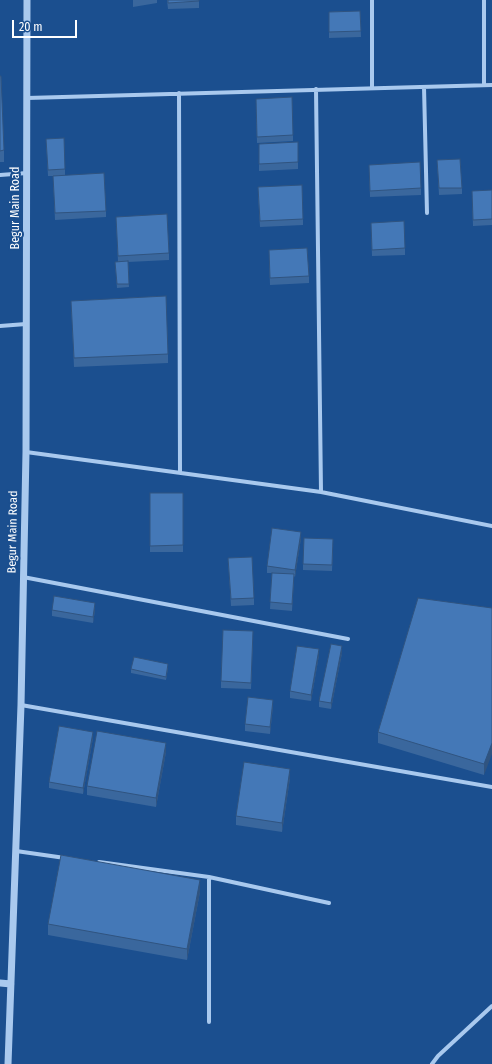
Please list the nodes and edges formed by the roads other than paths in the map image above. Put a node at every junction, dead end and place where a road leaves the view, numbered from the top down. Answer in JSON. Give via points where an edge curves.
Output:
{"nodes":[{"id":1,"x":27,"y":0,"type":"edge"},
{"id":2,"x":372,"y":0,"type":"edge"},
{"id":3,"x":484,"y":0,"type":"edge"},
{"id":4,"x":484,"y":85,"type":"junction"},
{"id":5,"x":492,"y":85,"type":"edge"},
{"id":6,"x":424,"y":87,"type":"junction"},
{"id":7,"x":372,"y":88,"type":"junction"},
{"id":8,"x":316,"y":89,"type":"junction"},
{"id":9,"x":179,"y":94,"type":"junction"},
{"id":10,"x":27,"y":98,"type":"junction"},
{"id":11,"x":27,"y":173,"type":"junction"},
{"id":12,"x":0,"y":175,"type":"edge"},
{"id":13,"x":427,"y":213,"type":"dead end"},
{"id":14,"x":26,"y":324,"type":"junction"},
{"id":15,"x":0,"y":326,"type":"edge"},
{"id":16,"x":26,"y":452,"type":"junction"},
{"id":17,"x":180,"y":473,"type":"junction"},
{"id":18,"x":321,"y":492,"type":"junction"},
{"id":19,"x":492,"y":526,"type":"edge"},
{"id":20,"x":23,"y":577,"type":"junction"},
{"id":21,"x":348,"y":639,"type":"dead end"},
{"id":22,"x":21,"y":705,"type":"junction"},
{"id":23,"x":492,"y":787,"type":"edge"},
{"id":24,"x":16,"y":851,"type":"junction"},
{"id":25,"x":70,"y":858,"type":"edge"},
{"id":26,"x":93,"y":861,"type":"edge"},
{"id":27,"x":208,"y":877,"type":"junction"},
{"id":28,"x":329,"y":903,"type":"dead end"},
{"id":29,"x":0,"y":983,"type":"edge"},
{"id":30,"x":11,"y":984,"type":"junction"},
{"id":31,"x":492,"y":1006,"type":"edge"},
{"id":32,"x":209,"y":1022,"type":"dead end"},
{"id":33,"x":8,"y":1064,"type":"edge"},
{"id":34,"x":432,"y":1064,"type":"edge"}],
"edges":[{"from":1,"to":10,"type":"street","name":"Begur Main Road"},
{"from":2,"to":7,"type":"street"},
{"from":3,"to":4,"type":"street"},
{"from":4,"to":5,"type":"street"},
{"from":4,"to":6,"type":"street"},
{"from":6,"to":7,"type":"street"},
{"from":6,"to":13,"type":"street"},
{"from":7,"to":8,"type":"street"},
{"from":8,"to":9,"type":"street"},
{"from":8,"to":18,"type":"street"},
{"from":9,"to":10,"type":"street"},
{"from":9,"to":17,"type":"street"},
{"from":10,"to":11,"type":"street","name":"Begur Main Road"},
{"from":11,"to":12,"type":"street"},
{"from":11,"to":14,"type":"street","name":"Begur Main Road"},
{"from":14,"to":15,"type":"street"},
{"from":14,"to":16,"type":"street","name":"Begur Main Road"},
{"from":16,"to":17,"type":"street"},
{"from":16,"to":20,"type":"street","name":"Begur Main Road"},
{"from":17,"to":18,"type":"street"},
{"from":18,"to":19,"type":"street"},
{"from":20,"to":21,"type":"street"},
{"from":20,"to":22,"type":"street","name":"Begur Main Road"},
{"from":22,"to":23,"type":"street"},
{"from":22,"to":24,"type":"street","name":"Begur Main Road"},
{"from":24,"to":25,"type":"street"},
{"from":24,"to":30,"type":"street","name":"Begur Main Road"},
{"from":26,"to":27,"type":"street"},
{"from":27,"to":28,"type":"street"},
{"from":27,"to":32,"type":"street"},
{"from":29,"to":30,"type":"street"},
{"from":30,"to":33,"type":"street","name":"Begur Main Road"},
{"from":31,"to":34,"type":"street"}]}
